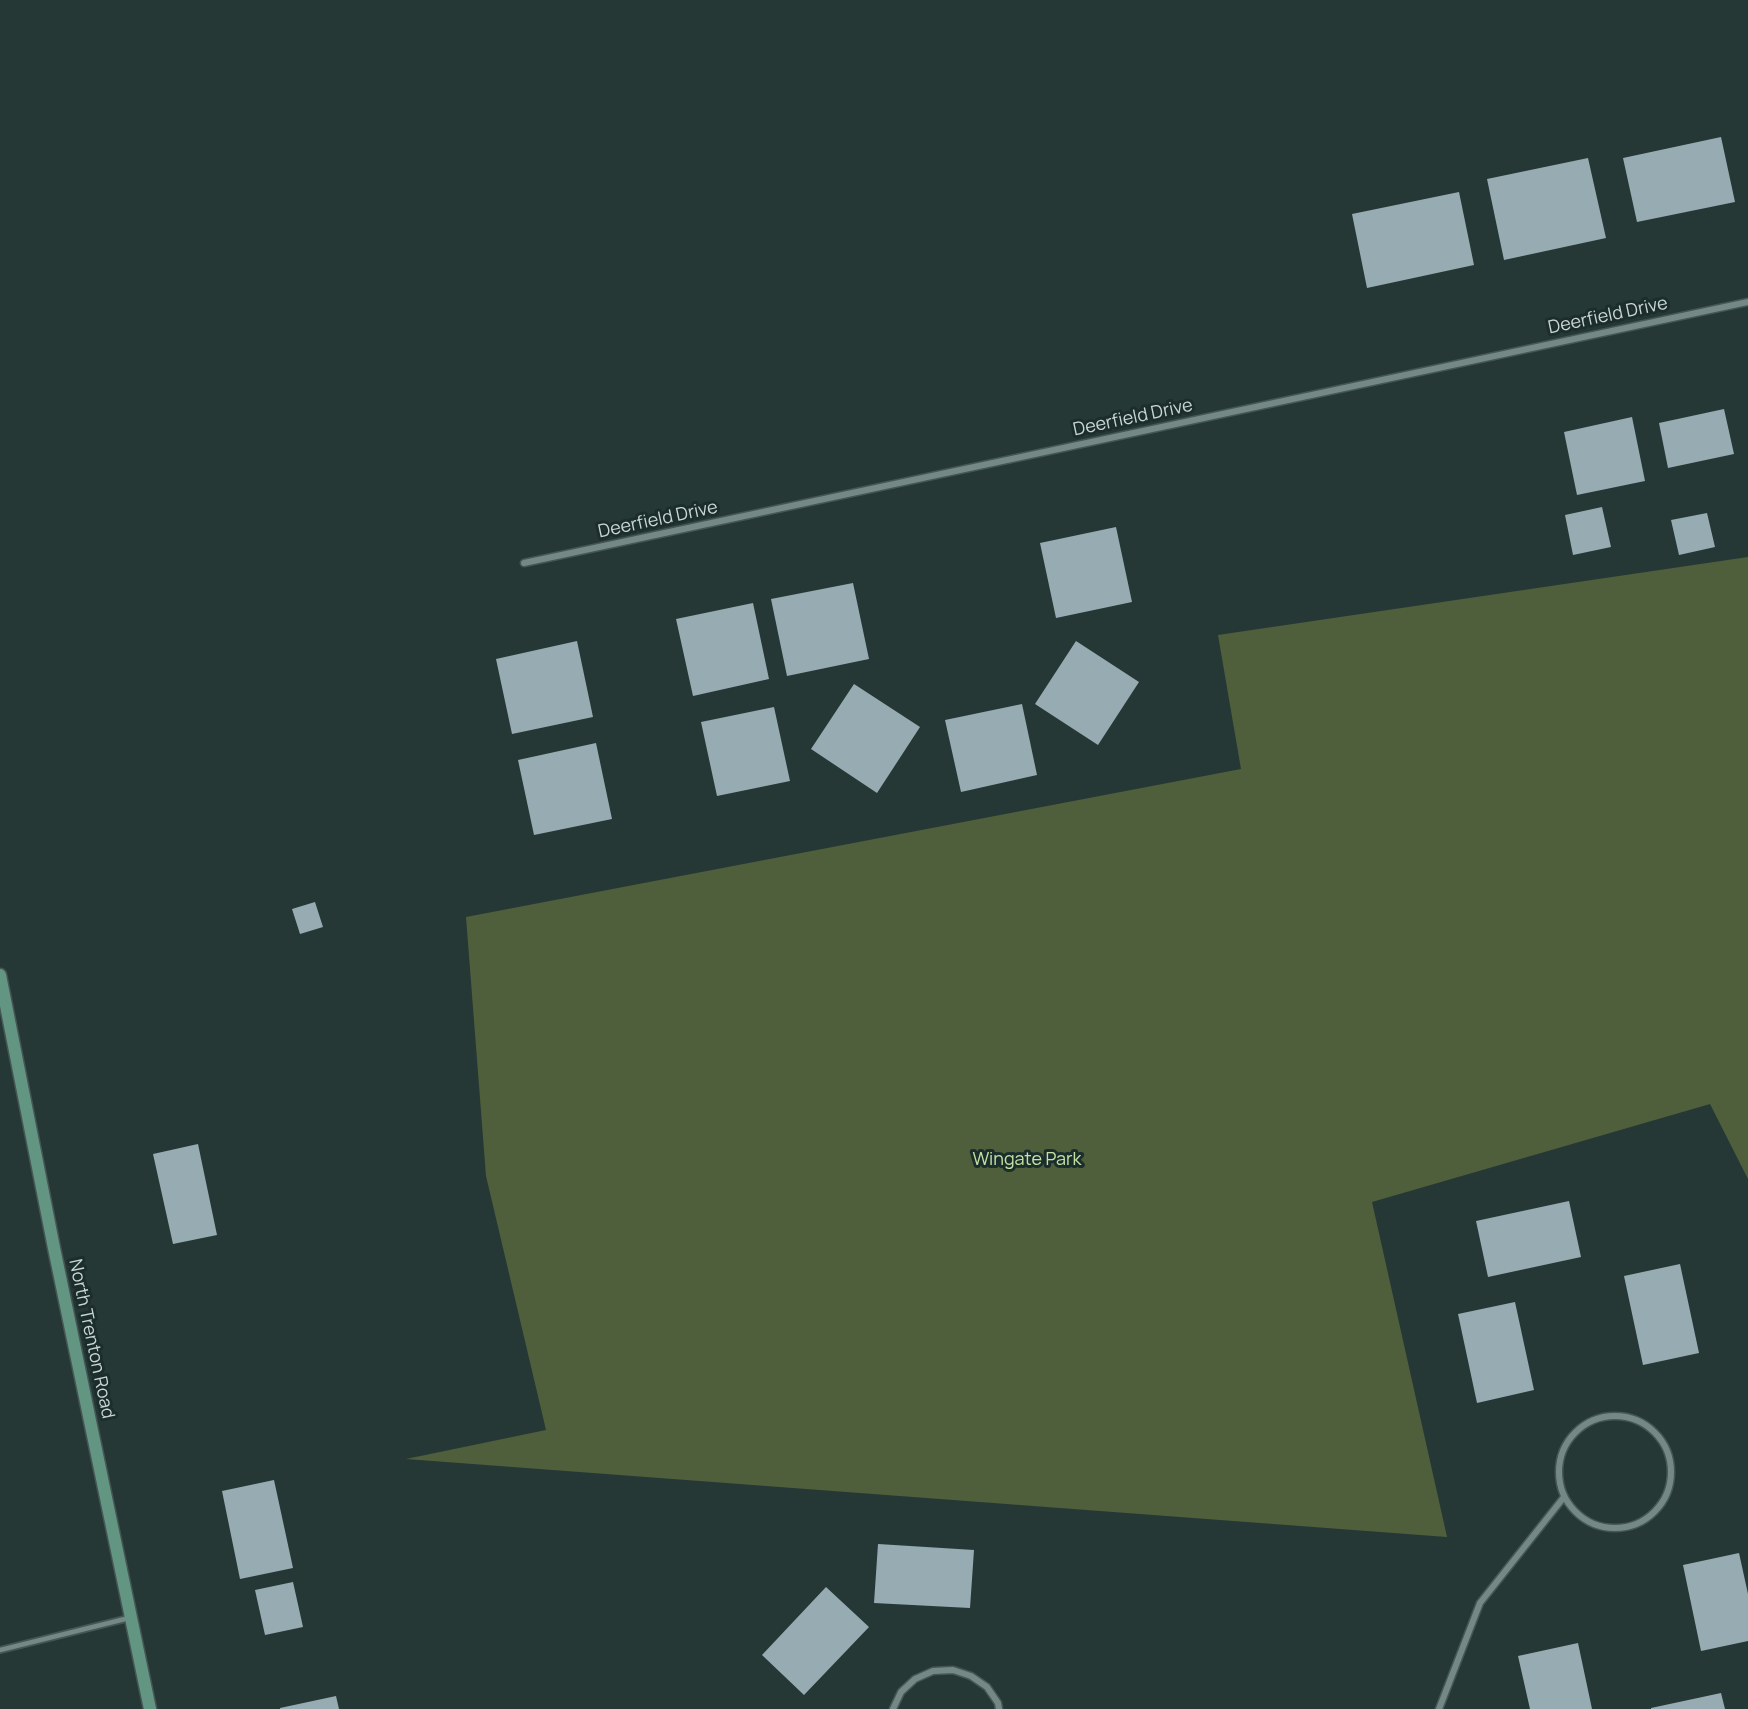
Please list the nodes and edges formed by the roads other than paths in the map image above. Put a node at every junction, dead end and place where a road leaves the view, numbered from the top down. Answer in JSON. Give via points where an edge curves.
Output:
{"nodes":[{"id":1,"x":1748,"y":302,"type":"edge"},
{"id":2,"x":524,"y":562,"type":"dead end"},
{"id":3,"x":0,"y":975,"type":"edge"},
{"id":4,"x":1564,"y":1497,"type":"junction"},
{"id":5,"x":131,"y":1618,"type":"junction"},
{"id":6,"x":0,"y":1650,"type":"edge"},
{"id":7,"x":150,"y":1709,"type":"edge"},
{"id":8,"x":893,"y":1709,"type":"edge"},
{"id":9,"x":999,"y":1709,"type":"edge"},
{"id":10,"x":1438,"y":1709,"type":"edge"}],
"edges":[{"from":1,"to":2,"type":"street","name":"Deerfield Drive"},
{"from":3,"to":5,"type":"street","name":"North Trenton Road"},
{"from":4,"to":4,"type":"street","via":[[1581,1517],[1604,1528],[1629,1527],[1651,1516],[1666,1496],[1672,1471],[1666,1447],[1650,1427],[1627,1417],[1602,1417],[1579,1429],[1563,1448],[1558,1473]]},
{"from":4,"to":10,"type":"street","via":[[1480,1603]]},
{"from":5,"to":6,"type":"lane"},
{"from":5,"to":7,"type":"street","name":"North Trenton Road"},
{"from":8,"to":9,"type":"street","via":[[901,1692],[915,1679],[933,1671],[953,1670],[987,1687]]}]}
